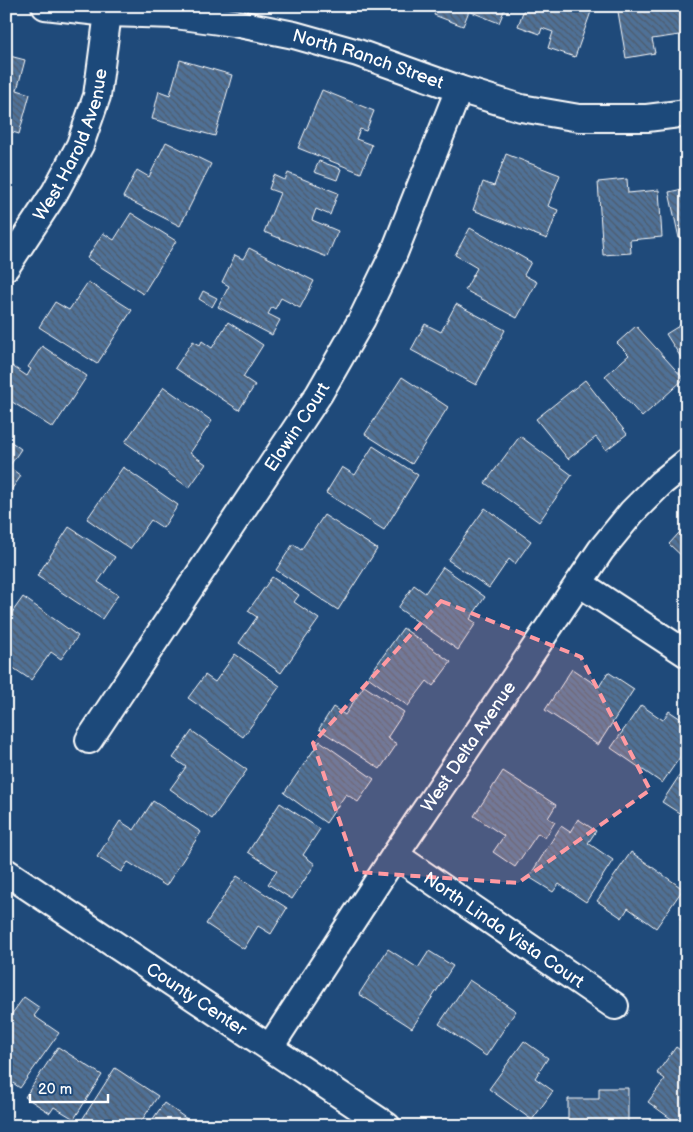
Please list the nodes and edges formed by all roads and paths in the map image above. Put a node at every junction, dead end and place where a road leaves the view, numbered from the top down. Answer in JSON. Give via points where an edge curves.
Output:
{"nodes":[{"id":1,"x":45,"y":6,"type":"edge"},
{"id":2,"x":108,"y":13,"type":"junction"},
{"id":3,"x":459,"y":89,"type":"junction"},
{"id":4,"x":687,"y":113,"type":"edge"},
{"id":5,"x":6,"y":267,"type":"edge"},
{"id":6,"x":687,"y":462,"type":"edge"},
{"id":7,"x":579,"y":583,"type":"junction"},
{"id":8,"x":687,"y":654,"type":"edge"},
{"id":9,"x":89,"y":740,"type":"dead end"},
{"id":10,"x":395,"y":854,"type":"junction"},
{"id":11,"x":6,"y":872,"type":"edge"},
{"id":12,"x":615,"y":1006,"type":"dead end"},
{"id":13,"x":270,"y":1048,"type":"junction"},
{"id":14,"x":387,"y":1126,"type":"edge"}],
"edges":[{"from":1,"to":2,"type":"street","name":"North Ranch Street"},
{"from":2,"to":3,"type":"street","name":"North Ranch Street","via":[[185,17],[294,35],[358,53]]},
{"from":2,"to":5,"type":"street","name":"West Harold Avenue","via":[[97,96],[80,144],[55,192]]},
{"from":3,"to":4,"type":"street","name":"North Ranch Street","via":[[521,108],[579,118],[647,118]]},
{"from":3,"to":9,"type":"street","name":"Elowin Court","via":[[394,253],[320,394]]},
{"from":6,"to":7,"type":"street","name":"West Delta Avenue","via":[[632,512]]},
{"from":7,"to":8,"type":"street"},
{"from":7,"to":10,"type":"street","name":"West Delta Avenue"},
{"from":10,"to":12,"type":"street","name":"North Linda Vista Court"},
{"from":10,"to":13,"type":"street","name":"West Delta Avenue"},
{"from":11,"to":13,"type":"street","name":"County Center"},
{"from":13,"to":14,"type":"street","name":"County Center"}]}
